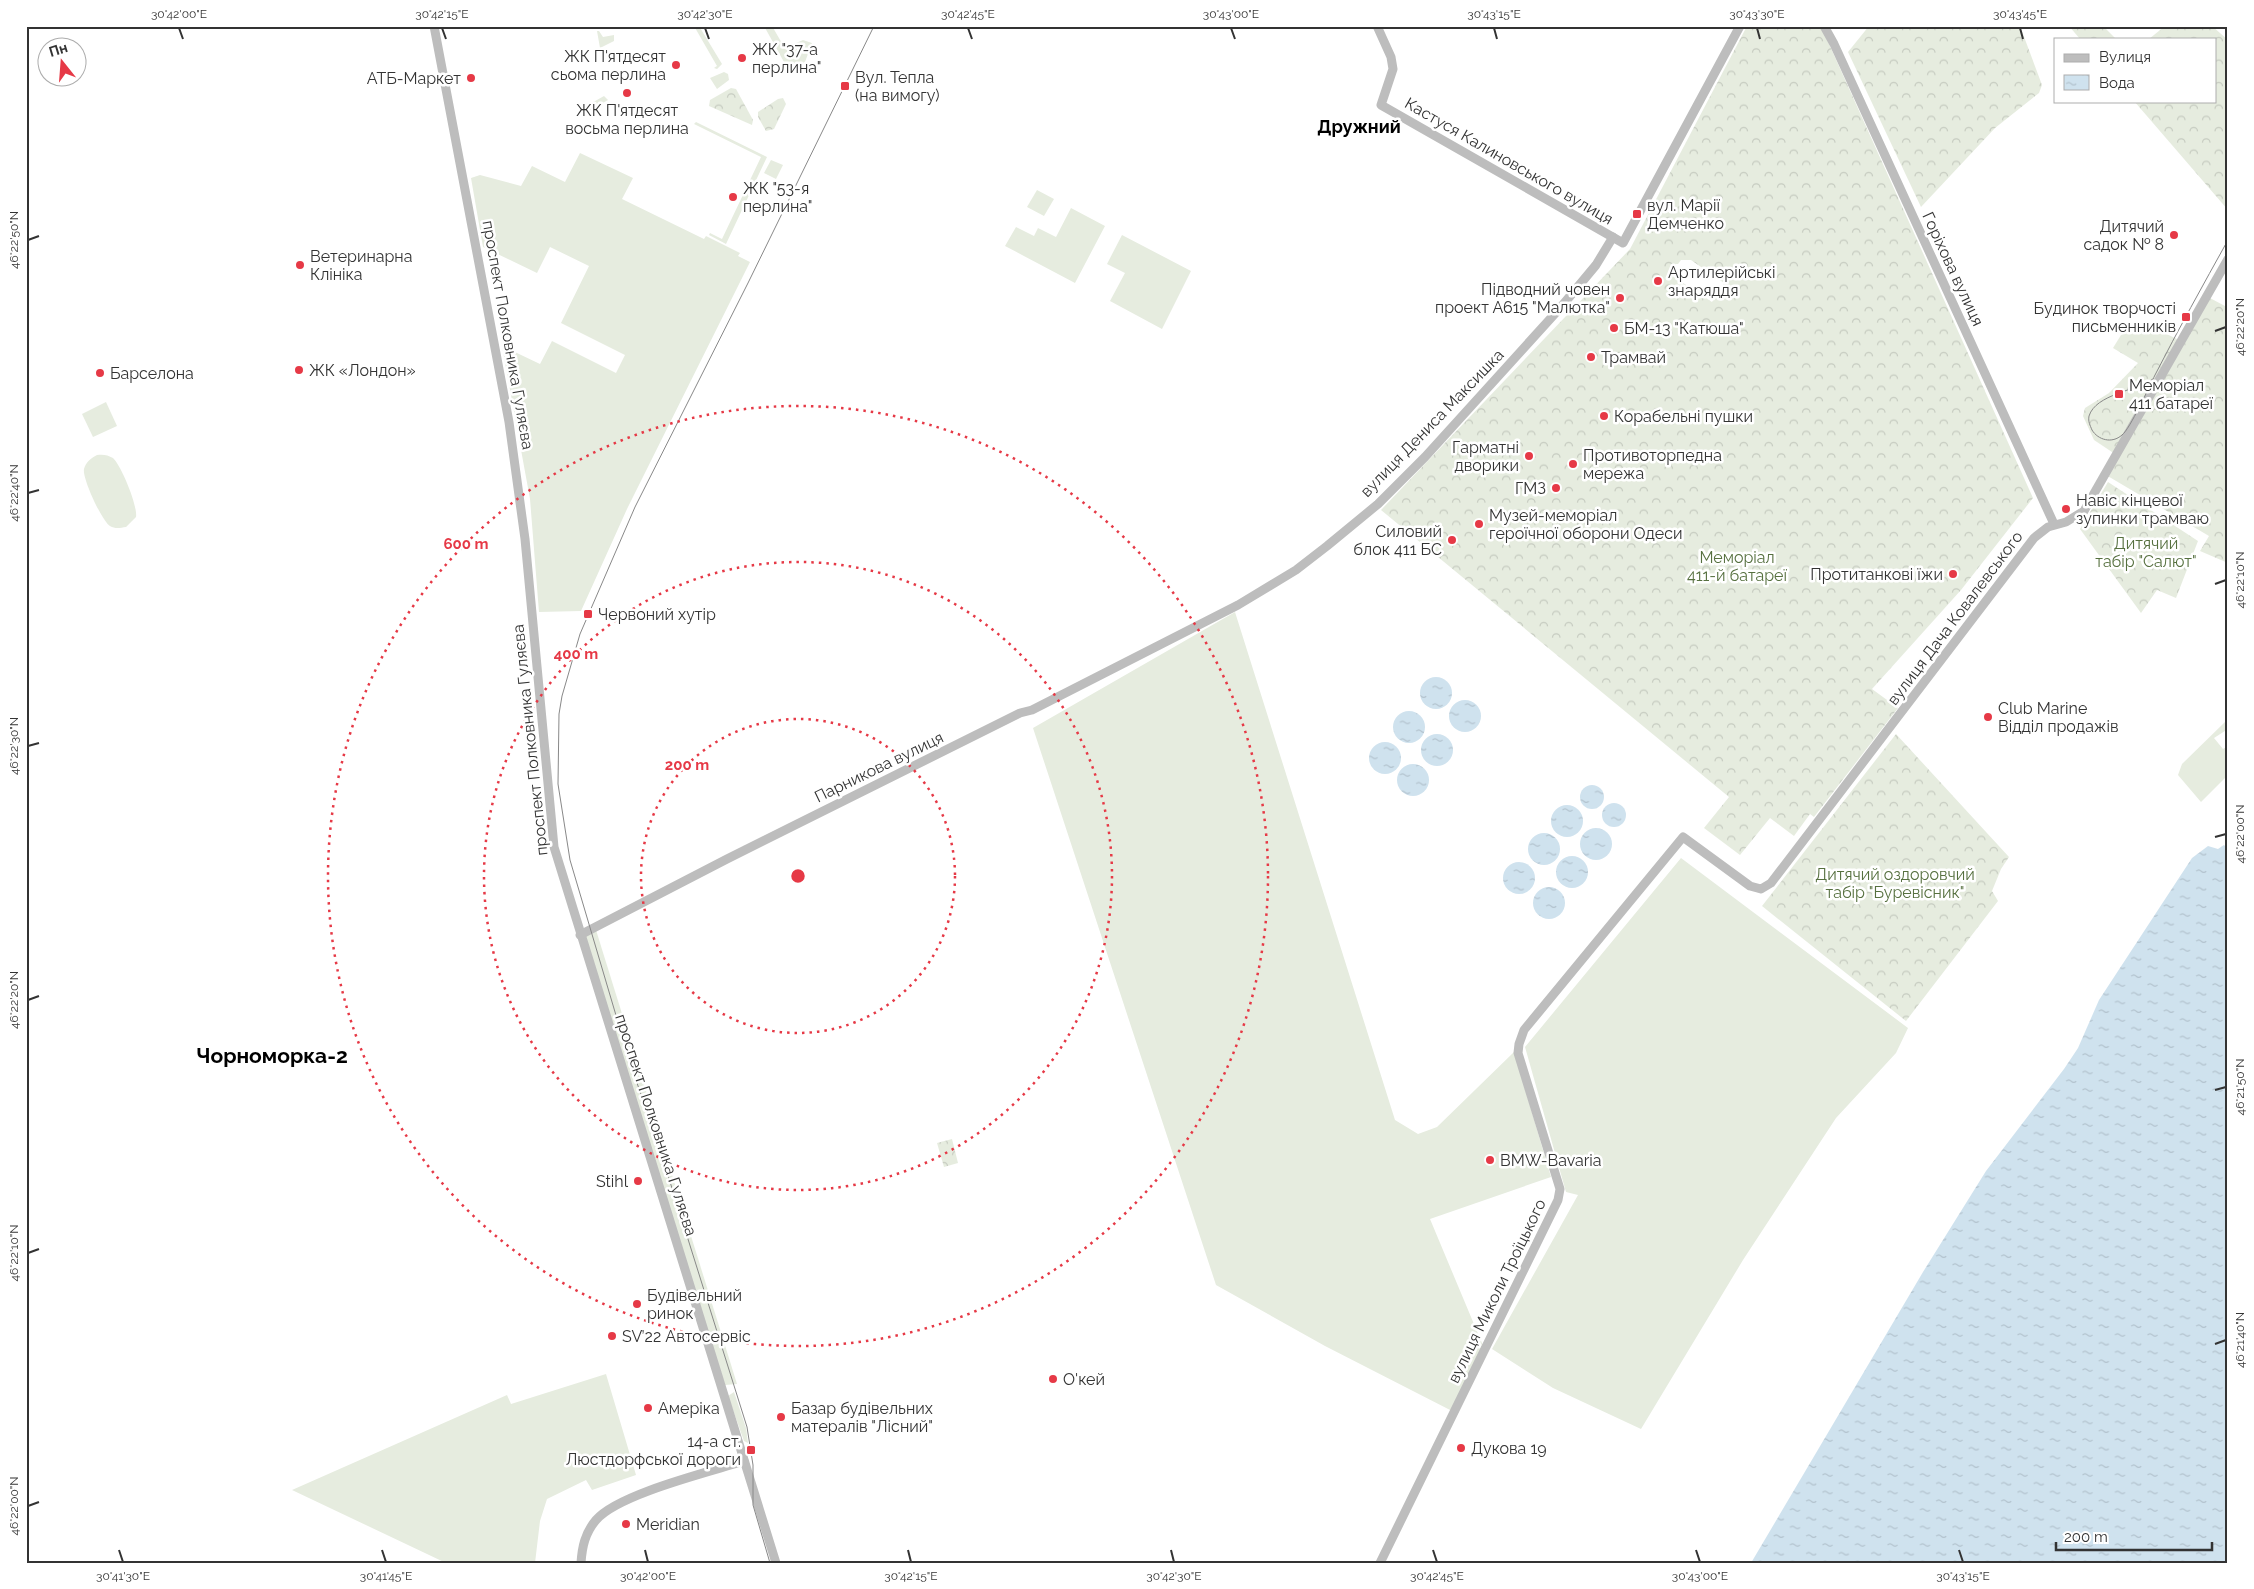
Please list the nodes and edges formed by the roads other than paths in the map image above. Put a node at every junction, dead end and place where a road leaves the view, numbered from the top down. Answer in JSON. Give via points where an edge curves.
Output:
{"nodes":[{"id":1,"x":434,"y":26,"type":"edge"},
{"id":2,"x":1378,"y":26,"type":"edge"},
{"id":3,"x":1740,"y":26,"type":"edge"},
{"id":4,"x":1824,"y":26,"type":"edge"},
{"id":5,"x":1613,"y":237,"type":"junction"},
{"id":6,"x":2228,"y":259,"type":"edge"},
{"id":7,"x":2054,"y":524,"type":"junction"},
{"id":8,"x":1192,"y":629,"type":"joint"},
{"id":9,"x":1683,"y":837,"type":"joint"},
{"id":10,"x":580,"y":935,"type":"junction"},
{"id":11,"x":744,"y":1461,"type":"junction"},
{"id":12,"x":581,"y":1563,"type":"edge"},
{"id":13,"x":776,"y":1563,"type":"edge"},
{"id":14,"x":1380,"y":1563,"type":"edge"}],
"edges":[{"from":1,"to":10,"type":"street","name":"проспект Полковника Гуляєва","via":[[510,422],[525,539],[554,847]]},
{"from":2,"to":5,"type":"street","name":"Кастуся Калиновського вулиця","via":[[1394,69],[1380,105]]},
{"from":3,"to":5,"type":"street","name":"Кастуся Калиновського вулиця","via":[[1623,243]]},
{"from":4,"to":7,"type":"street","name":"Горіхова вулиця"},
{"from":5,"to":8,"type":"street","name":"вулиця Дениса Максишка","via":[[1596,266],[1561,307],[1378,504],[1296,570],[1238,606]]},
{"from":6,"to":7,"type":"street","name":"вулиця Дача Ковалевського","via":[[2084,511],[2070,521]]},
{"from":7,"to":9,"type":"street","name":"вулиця Дача Ковалевського","via":[[2028,545],[1770,883],[1761,890],[1755,889]]},
{"from":8,"to":10,"type":"street","name":"Парникова вулиця"},
{"from":9,"to":14,"type":"street","name":"вулиця Миколи Троїцького","via":[[1521,1036],[1518,1053],[1560,1189],[1558,1200]]},
{"from":10,"to":11,"type":"street","name":"проспект Полковника Гуляєва"},
{"from":11,"to":12,"type":"street","via":[[613,1506],[591,1527],[583,1544]]},
{"from":11,"to":13,"type":"street","name":"проспект Полковника Гуляєва"}]}
